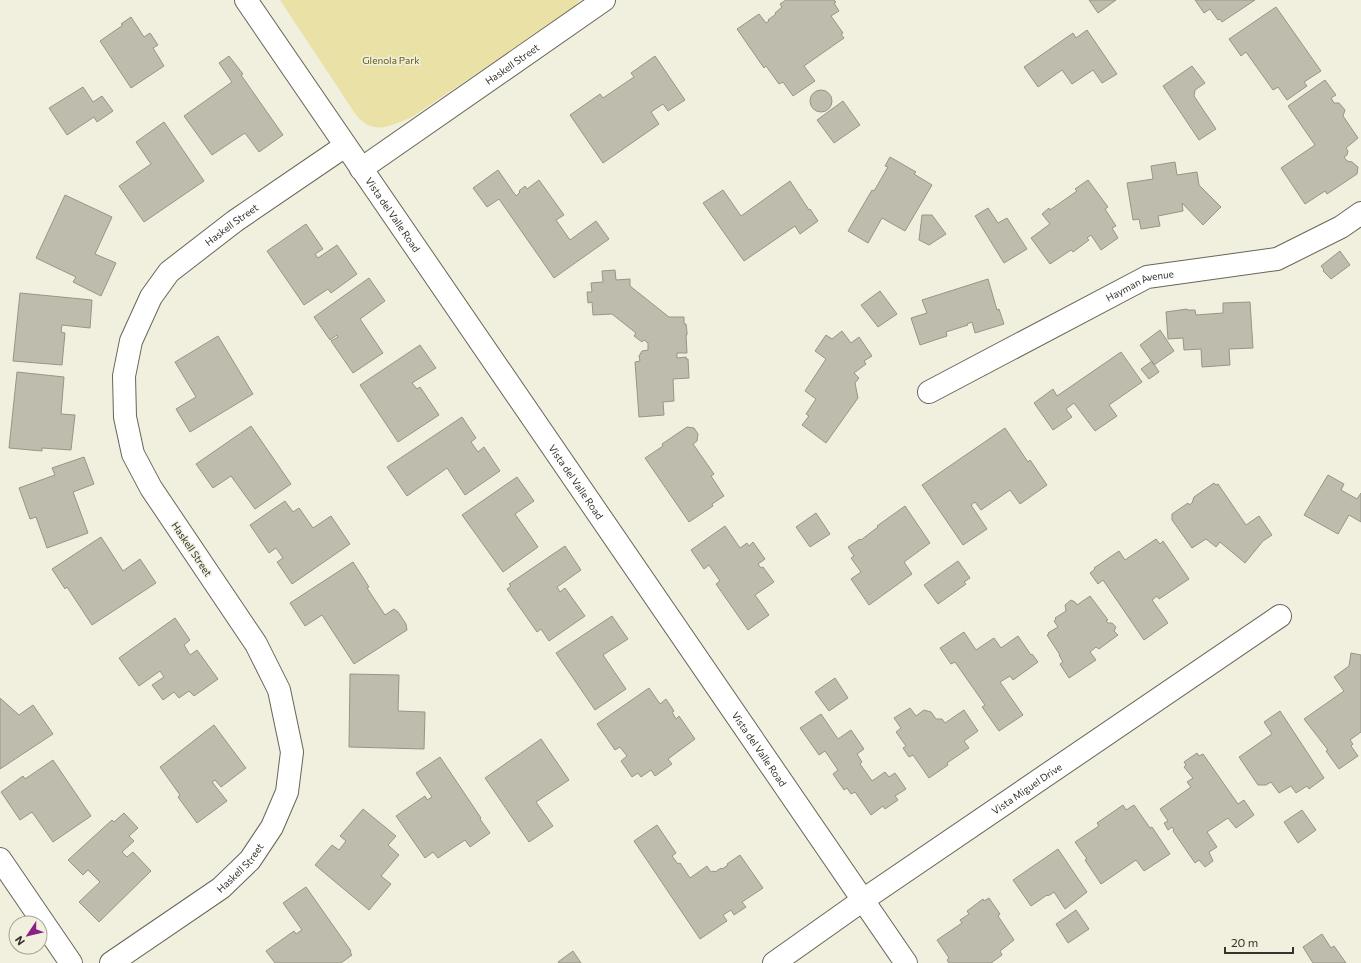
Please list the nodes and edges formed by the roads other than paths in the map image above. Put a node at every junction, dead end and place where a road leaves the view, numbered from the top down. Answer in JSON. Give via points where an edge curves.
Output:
{"nodes":[{"id":1,"x":246,"y":0,"type":"edge"},
{"id":2,"x":604,"y":0,"type":"edge"},
{"id":3,"x":345,"y":146,"type":"junction"},
{"id":4,"x":361,"y":169,"type":"junction"},
{"id":5,"x":1361,"y":213,"type":"edge"},
{"id":6,"x":928,"y":392,"type":"dead end"},
{"id":7,"x":1280,"y":616,"type":"dead end"},
{"id":8,"x":0,"y":860,"type":"edge"},
{"id":9,"x":863,"y":900,"type":"junction"},
{"id":10,"x":71,"y":963,"type":"edge"},
{"id":11,"x":111,"y":963,"type":"edge"},
{"id":12,"x":774,"y":963,"type":"edge"},
{"id":13,"x":906,"y":963,"type":"edge"}],
"edges":[{"from":1,"to":3,"type":"street","name":"Vista del Valle Road"},
{"from":2,"to":4,"type":"street","name":"Haskell Street"},
{"from":3,"to":4,"type":"street","name":"Vista del Valle Road"},
{"from":3,"to":11,"type":"street","name":"Haskell Street","via":[[235,221],[169,272],[151,297],[131,341],[124,383],[125,417],[133,454],[151,488],[256,644],[269,668],[279,690],[292,752],[287,792],[272,827],[250,860],[221,888]]},
{"from":4,"to":9,"type":"street","name":"Vista del Valle Road"},
{"from":5,"to":6,"type":"street","name":"Hayman Avenue","via":[[1341,227],[1277,259],[1148,277]]},
{"from":7,"to":9,"type":"street","name":"Vista Miguel Drive"},
{"from":8,"to":10,"type":"street"},
{"from":9,"to":12,"type":"street","name":"Vista Miguel Drive"},
{"from":9,"to":13,"type":"street","name":"Vista del Valle Road"}]}
